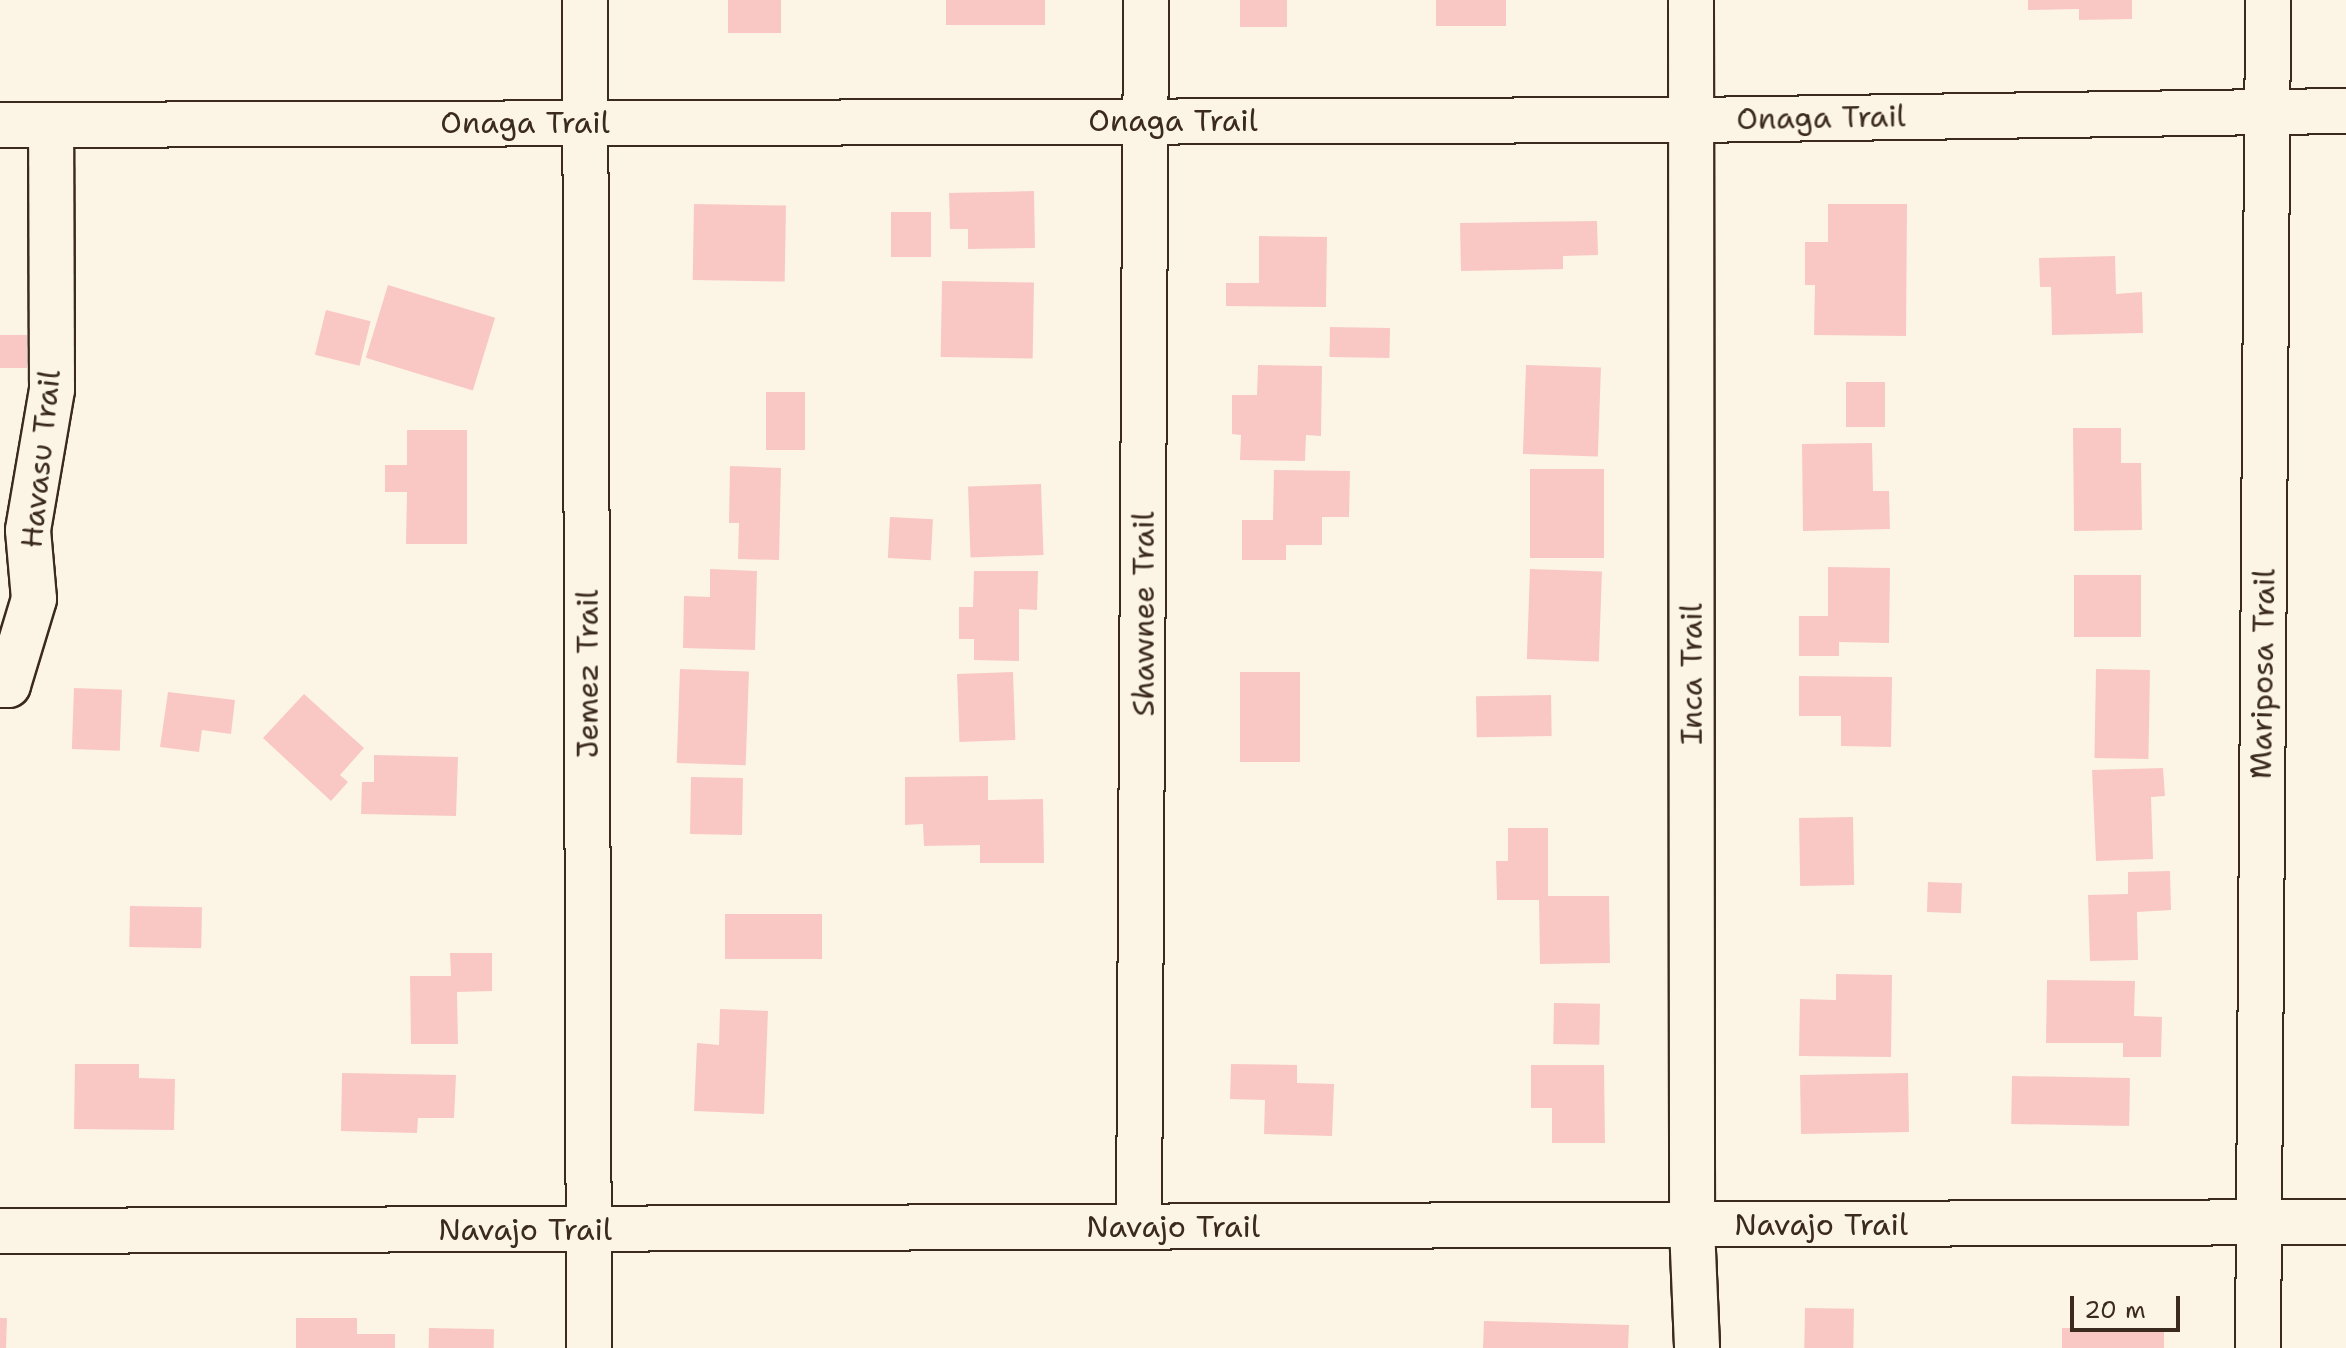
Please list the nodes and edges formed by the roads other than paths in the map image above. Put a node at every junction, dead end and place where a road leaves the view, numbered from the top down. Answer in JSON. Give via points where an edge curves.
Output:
{"nodes":[{"id":1,"x":585,"y":0,"type":"edge"},
{"id":2,"x":1146,"y":0,"type":"edge"},
{"id":3,"x":1691,"y":0,"type":"edge"},
{"id":4,"x":2268,"y":0,"type":"edge"},
{"id":5,"x":2346,"y":111,"type":"edge"},
{"id":6,"x":2270,"y":112,"type":"junction"},
{"id":7,"x":1691,"y":120,"type":"junction"},
{"id":8,"x":1147,"y":122,"type":"junction"},
{"id":9,"x":585,"y":123,"type":"junction"},
{"id":10,"x":0,"y":125,"type":"edge"},
{"id":11,"x":51,"y":125,"type":"junction"},
{"id":12,"x":0,"y":685,"type":"edge"},
{"id":13,"x":2346,"y":1222,"type":"edge"},
{"id":14,"x":2256,"y":1223,"type":"junction"},
{"id":15,"x":1139,"y":1227,"type":"junction"},
{"id":16,"x":1692,"y":1227,"type":"junction"},
{"id":17,"x":589,"y":1230,"type":"junction"},
{"id":18,"x":0,"y":1231,"type":"edge"},
{"id":19,"x":589,"y":1348,"type":"edge"},
{"id":20,"x":1697,"y":1348,"type":"edge"},
{"id":21,"x":2258,"y":1348,"type":"edge"}],
"edges":[{"from":1,"to":9,"type":"street","name":"Jemez Trail"},
{"from":2,"to":8,"type":"street","name":"Shawnee Trail"},
{"from":3,"to":7,"type":"street","name":"Inca Trail"},
{"from":4,"to":6,"type":"street","name":"Mariposa Trail"},
{"from":5,"to":6,"type":"street","name":"Onaga Trail"},
{"from":6,"to":7,"type":"street","name":"Onaga Trail"},
{"from":6,"to":14,"type":"street","name":"Mariposa Trail"},
{"from":7,"to":8,"type":"street","name":"Onaga Trail"},
{"from":7,"to":16,"type":"street","name":"Inca Trail"},
{"from":8,"to":9,"type":"street","name":"Onaga Trail"},
{"from":8,"to":15,"type":"street","name":"Shawnee Trail"},
{"from":9,"to":11,"type":"street","name":"Onaga Trail"},
{"from":9,"to":17,"type":"street","name":"Jemez Trail"},
{"from":10,"to":11,"type":"street","name":"Onaga Trail"},
{"from":11,"to":12,"type":"street","name":"Havasu Trail","via":[[52,390],[28,530],[34,599],[8,685]]},
{"from":13,"to":14,"type":"street","name":"Navajo Trail"},
{"from":14,"to":16,"type":"street","name":"Navajo Trail"},
{"from":14,"to":21,"type":"street","name":"Mariposa Trail"},
{"from":15,"to":16,"type":"street","name":"Navajo Trail"},
{"from":15,"to":17,"type":"street","name":"Navajo Trail"},
{"from":16,"to":20,"type":"street","name":"Inca Trail"},
{"from":17,"to":18,"type":"street","name":"Navajo Trail"},
{"from":17,"to":19,"type":"street","name":"Jemez Trail"}]}
